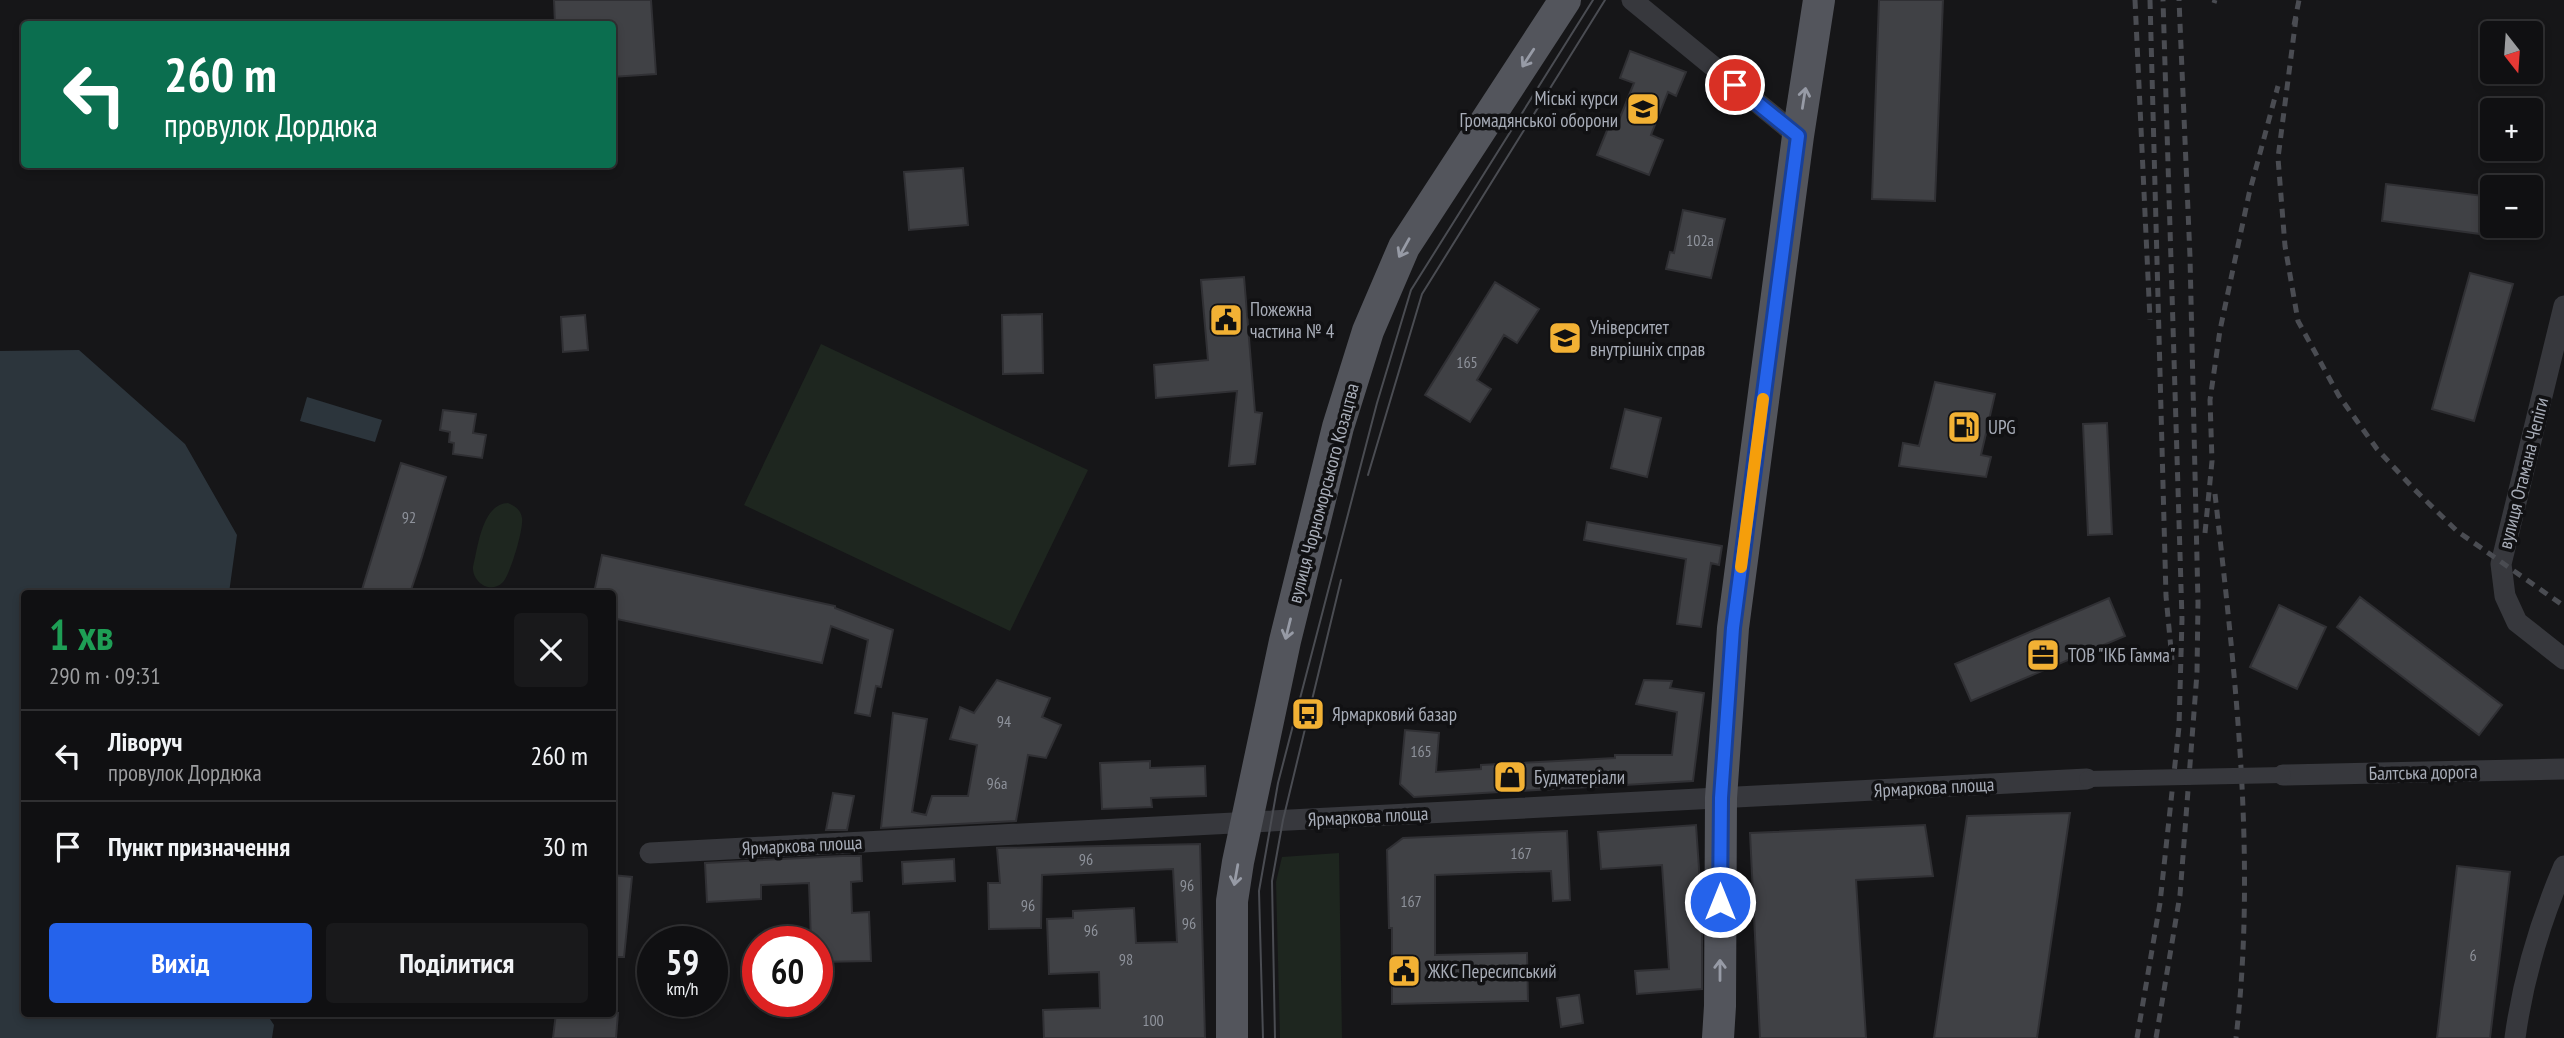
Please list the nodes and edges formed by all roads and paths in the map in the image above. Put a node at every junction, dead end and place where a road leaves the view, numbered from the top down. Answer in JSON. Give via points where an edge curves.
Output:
{"nodes":[{"id":1,"x":1565,"y":0,"type":"edge"},
{"id":2,"x":1632,"y":0,"type":"edge"},
{"id":3,"x":1819,"y":0,"type":"edge"},
{"id":4,"x":1798,"y":136,"type":"junction"},
{"id":5,"x":2564,"y":306,"type":"edge"},
{"id":6,"x":2564,"y":659,"type":"edge"},
{"id":7,"x":2564,"y":769,"type":"edge"},
{"id":8,"x":2283,"y":775,"type":"joint"},
{"id":9,"x":2087,"y":779,"type":"joint"},
{"id":10,"x":1721,"y":798,"type":"junction"},
{"id":11,"x":1247,"y":822,"type":"junction"},
{"id":12,"x":650,"y":853,"type":"dead end"},
{"id":13,"x":2564,"y":866,"type":"edge"},
{"id":14,"x":1232,"y":1038,"type":"edge"},
{"id":15,"x":1717,"y":1038,"type":"edge"},
{"id":16,"x":2515,"y":1038,"type":"edge"}],
"edges":[{"from":1,"to":11,"type":"main road","name":"вулиця Чорноморського Козацтва","one_way":true,"via":[[1404,247],[1383,292],[1335,440],[1285,641]]},
{"from":2,"to":4,"type":"street"},
{"from":4,"to":3,"type":"main road","one_way":true},
{"from":4,"to":10,"type":"main road","via":[[1733,628]]},
{"from":5,"to":6,"type":"street","name":"вулиця Отамана Чепіги","via":[[2501,564],[2505,596],[2517,622]]},
{"from":7,"to":8,"type":"street","name":"Балтська дорога"},
{"from":8,"to":9,"type":"street","bridge":true},
{"from":9,"to":10,"type":"street","name":"Ярмаркова площа"},
{"from":10,"to":11,"type":"street","name":"Ярмаркова площа"},
{"from":15,"to":10,"type":"main road","one_way":true},
{"from":11,"to":12,"type":"street","name":"Ярмаркова площа"},
{"from":11,"to":14,"type":"main road","name":"вулиця Чорноморського Козацтва","one_way":true,"via":[[1232,901]]},
{"from":13,"to":16,"type":"street","via":[[2544,912],[2521,993]]}]}
